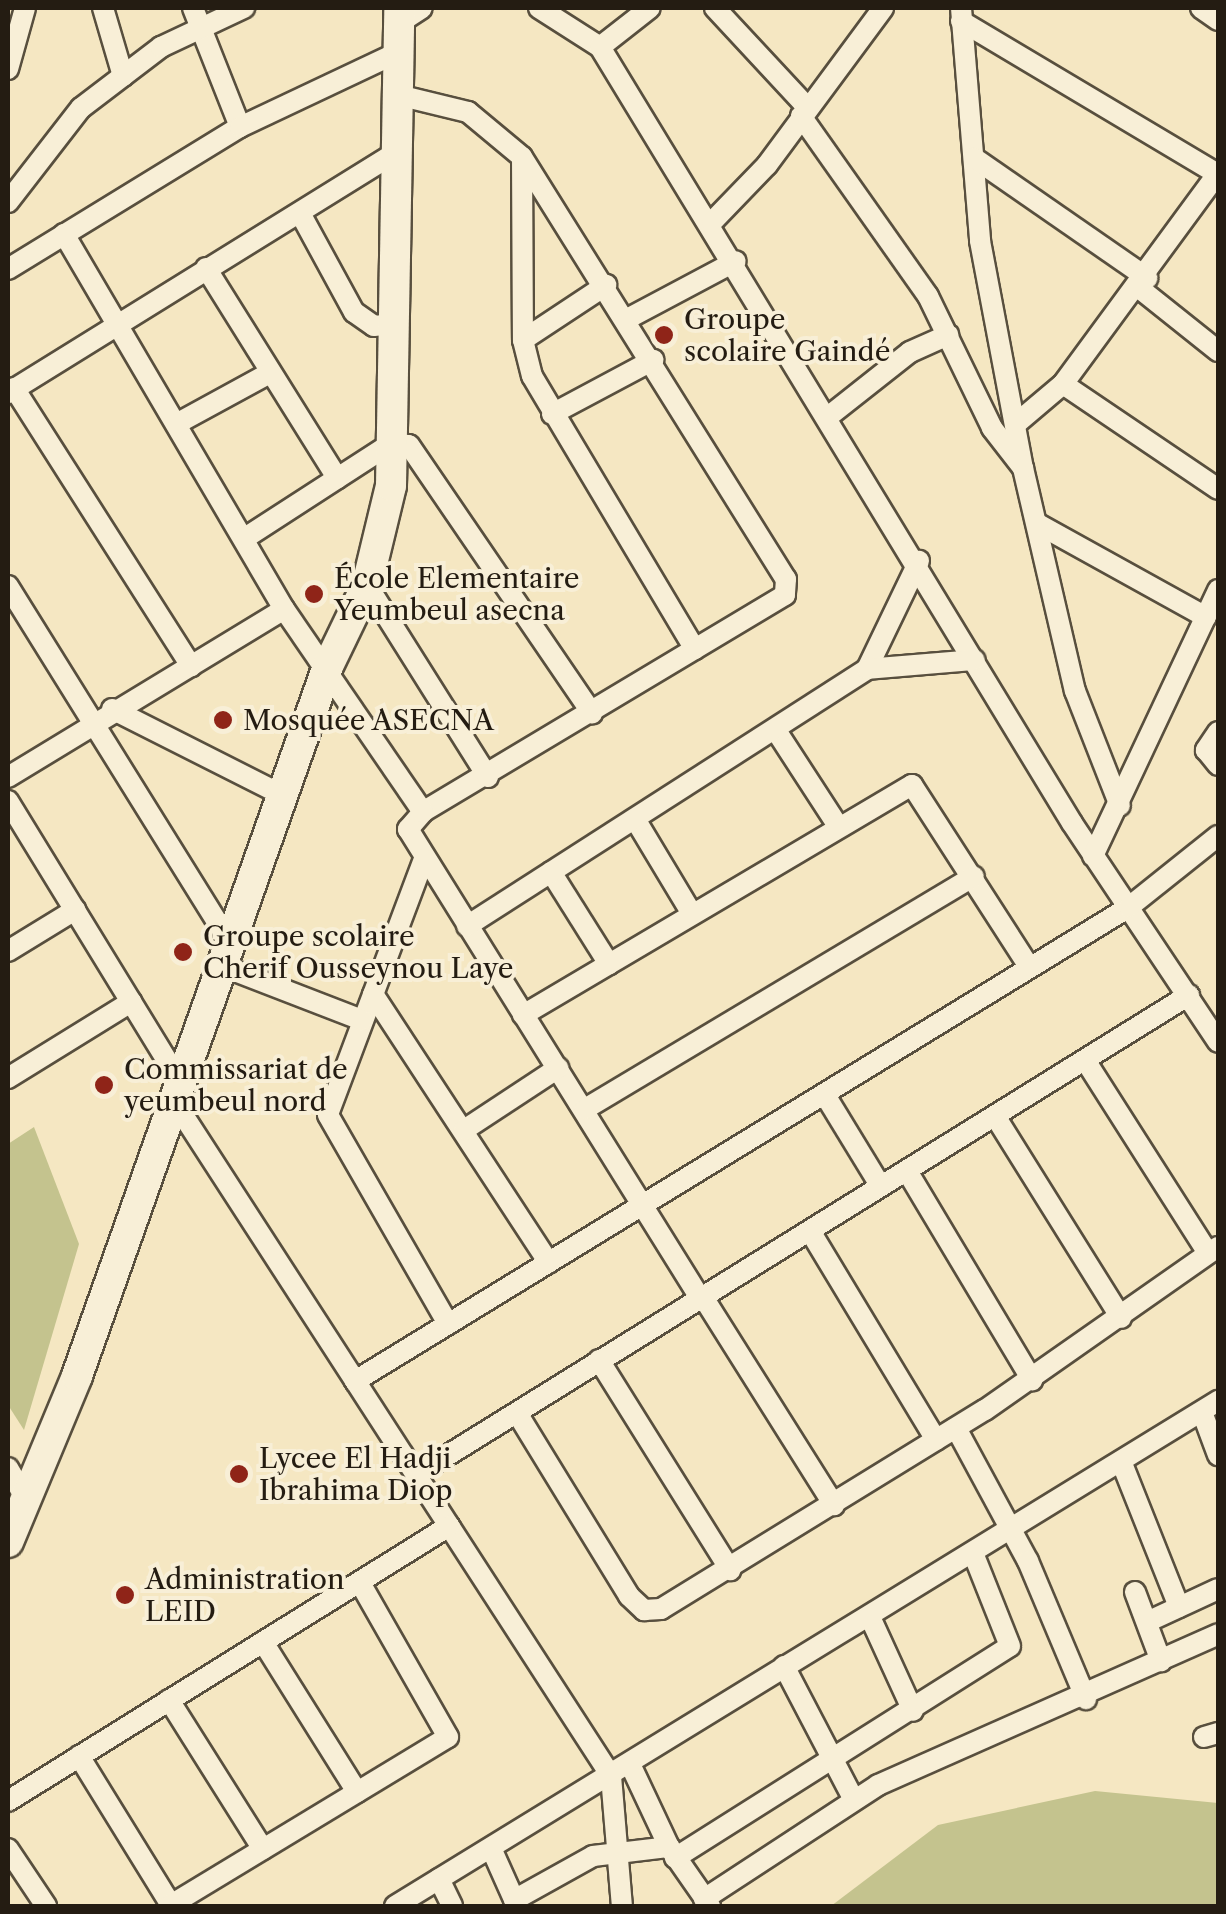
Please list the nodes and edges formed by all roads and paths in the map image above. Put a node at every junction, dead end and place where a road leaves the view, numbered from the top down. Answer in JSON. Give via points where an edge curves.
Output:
{"nodes":[{"id":1,"x":25,"y":8,"type":"edge"},
{"id":2,"x":103,"y":8,"type":"edge"},
{"id":3,"x":244,"y":8,"type":"edge"},
{"id":4,"x":539,"y":8,"type":"edge"},
{"id":5,"x":650,"y":8,"type":"edge"},
{"id":6,"x":715,"y":8,"type":"edge"},
{"id":7,"x":883,"y":8,"type":"edge"},
{"id":8,"x":1200,"y":8,"type":"edge"},
{"id":9,"x":961,"y":14,"type":"edge"},
{"id":10,"x":576,"y":16,"type":"edge"},
{"id":11,"x":195,"y":17,"type":"edge"},
{"id":12,"x":1218,"y":20,"type":"edge"},
{"id":13,"x":405,"y":22,"type":"edge"},
{"id":14,"x":600,"y":47,"type":"junction"},
{"id":15,"x":8,"y":70,"type":"edge"},
{"id":16,"x":123,"y":76,"type":"junction"},
{"id":17,"x":398,"y":95,"type":"junction"},
{"id":18,"x":804,"y":112,"type":"junction"},
{"id":19,"x":240,"y":128,"type":"junction"},
{"id":20,"x":392,"y":156,"type":"junction"},
{"id":21,"x":522,"y":156,"type":"junction"},
{"id":22,"x":974,"y":158,"type":"junction"},
{"id":23,"x":1218,"y":174,"type":"edge"},
{"id":24,"x":1210,"y":200,"type":"edge"},
{"id":25,"x":8,"y":202,"type":"edge"},
{"id":26,"x":300,"y":213,"type":"junction"},
{"id":27,"x":712,"y":222,"type":"junction"},
{"id":28,"x":64,"y":234,"type":"junction"},
{"id":29,"x":736,"y":261,"type":"junction"},
{"id":30,"x":206,"y":268,"type":"junction"},
{"id":31,"x":8,"y":269,"type":"edge"},
{"id":32,"x":1143,"y":283,"type":"junction"},
{"id":33,"x":606,"y":285,"type":"junction"},
{"id":34,"x":627,"y":319,"type":"junction"},
{"id":35,"x":392,"y":324,"type":"junction"},
{"id":36,"x":118,"y":325,"type":"junction"},
{"id":37,"x":948,"y":336,"type":"junction"},
{"id":38,"x":523,"y":340,"type":"junction"},
{"id":39,"x":1218,"y":351,"type":"edge"},
{"id":40,"x":653,"y":360,"type":"junction"},
{"id":41,"x":266,"y":375,"type":"junction"},
{"id":42,"x":1063,"y":384,"type":"junction"},
{"id":43,"x":11,"y":390,"type":"edge"},
{"id":44,"x":552,"y":414,"type":"junction"},
{"id":45,"x":829,"y":416,"type":"junction"},
{"id":46,"x":1018,"y":422,"type":"junction"},
{"id":47,"x":178,"y":423,"type":"junction"},
{"id":48,"x":392,"y":443,"type":"junction"},
{"id":49,"x":1024,"y":468,"type":"junction"},
{"id":50,"x":337,"y":478,"type":"junction"},
{"id":51,"x":1218,"y":489,"type":"edge"},
{"id":52,"x":1038,"y":524,"type":"junction"},
{"id":53,"x":245,"y":538,"type":"junction"},
{"id":54,"x":918,"y":561,"type":"junction"},
{"id":55,"x":8,"y":586,"type":"edge"},
{"id":56,"x":367,"y":586,"type":"junction"},
{"id":57,"x":1218,"y":590,"type":"edge"},
{"id":58,"x":284,"y":609,"type":"junction"},
{"id":59,"x":1206,"y":617,"type":"junction"},
{"id":60,"x":695,"y":649,"type":"junction"},
{"id":61,"x":975,"y":660,"type":"junction"},
{"id":62,"x":191,"y":666,"type":"junction"},
{"id":63,"x":328,"y":666,"type":"junction"},
{"id":64,"x":867,"y":669,"type":"junction"},
{"id":65,"x":112,"y":708,"type":"junction"},
{"id":66,"x":592,"y":713,"type":"junction"},
{"id":67,"x":91,"y":720,"type":"junction"},
{"id":68,"x":775,"y":729,"type":"junction"},
{"id":69,"x":1218,"y":732,"type":"edge"},
{"id":70,"x":1218,"y":765,"type":"edge"},
{"id":71,"x":8,"y":777,"type":"edge"},
{"id":72,"x":488,"y":777,"type":"junction"},
{"id":73,"x":282,"y":795,"type":"junction"},
{"id":74,"x":1120,"y":806,"type":"junction"},
{"id":75,"x":9,"y":807,"type":"edge"},
{"id":76,"x":422,"y":812,"type":"junction"},
{"id":77,"x":635,"y":818,"type":"junction"},
{"id":78,"x":838,"y":826,"type":"junction"},
{"id":79,"x":1218,"y":836,"type":"edge"},
{"id":80,"x":1093,"y":856,"type":"junction"},
{"id":81,"x":424,"y":858,"type":"junction"},
{"id":82,"x":551,"y":872,"type":"junction"},
{"id":83,"x":974,"y":876,"type":"junction"},
{"id":84,"x":1128,"y":907,"type":"junction"},
{"id":85,"x":74,"y":910,"type":"junction"},
{"id":86,"x":692,"y":914,"type":"junction"},
{"id":87,"x":467,"y":926,"type":"junction"},
{"id":88,"x":8,"y":951,"type":"edge"},
{"id":89,"x":226,"y":955,"type":"junction"},
{"id":90,"x":609,"y":964,"type":"junction"},
{"id":91,"x":1028,"y":965,"type":"junction"},
{"id":92,"x":372,"y":994,"type":"junction"},
{"id":93,"x":1189,"y":995,"type":"junction"},
{"id":94,"x":131,"y":1002,"type":"junction"},
{"id":95,"x":523,"y":1016,"type":"junction"},
{"id":96,"x":362,"y":1020,"type":"junction"},
{"id":97,"x":1218,"y":1042,"type":"edge"},
{"id":98,"x":1085,"y":1060,"type":"junction"},
{"id":99,"x":558,"y":1068,"type":"junction"},
{"id":100,"x":8,"y":1078,"type":"edge"},
{"id":101,"x":178,"y":1092,"type":"junction"},
{"id":102,"x":825,"y":1094,"type":"junction"},
{"id":103,"x":584,"y":1109,"type":"junction"},
{"id":104,"x":995,"y":1116,"type":"junction"},
{"id":105,"x":464,"y":1130,"type":"junction"},
{"id":106,"x":907,"y":1171,"type":"junction"},
{"id":107,"x":880,"y":1184,"type":"junction"},
{"id":108,"x":642,"y":1206,"type":"junction"},
{"id":109,"x":810,"y":1231,"type":"junction"},
{"id":110,"x":1213,"y":1250,"type":"edge"},
{"id":111,"x":549,"y":1263,"type":"junction"},
{"id":112,"x":701,"y":1298,"type":"junction"},
{"id":113,"x":1122,"y":1318,"type":"junction"},
{"id":114,"x":448,"y":1324,"type":"junction"},
{"id":115,"x":599,"y":1360,"type":"junction"},
{"id":116,"x":1032,"y":1380,"type":"junction"},
{"id":117,"x":355,"y":1381,"type":"junction"},
{"id":118,"x":1210,"y":1407,"type":"edge"},
{"id":119,"x":517,"y":1414,"type":"junction"},
{"id":120,"x":956,"y":1428,"type":"junction"},
{"id":121,"x":936,"y":1440,"type":"junction"},
{"id":122,"x":1218,"y":1455,"type":"edge"},
{"id":123,"x":1121,"y":1461,"type":"junction"},
{"id":124,"x":8,"y":1468,"type":"edge"},
{"id":125,"x":416,"y":1474,"type":"junction"},
{"id":126,"x":26,"y":1498,"type":"junction"},
{"id":127,"x":834,"y":1505,"type":"junction"},
{"id":128,"x":449,"y":1526,"type":"junction"},
{"id":129,"x":1010,"y":1530,"type":"junction"},
{"id":130,"x":8,"y":1542,"type":"edge"},
{"id":131,"x":973,"y":1553,"type":"junction"},
{"id":132,"x":730,"y":1570,"type":"junction"},
{"id":133,"x":360,"y":1583,"type":"junction"},
{"id":134,"x":1218,"y":1589,"type":"edge"},
{"id":135,"x":1135,"y":1592,"type":"dead end"},
{"id":136,"x":1179,"y":1607,"type":"junction"},
{"id":137,"x":870,"y":1617,"type":"junction"},
{"id":138,"x":1147,"y":1622,"type":"junction"},
{"id":139,"x":1218,"y":1634,"type":"edge"},
{"id":140,"x":262,"y":1642,"type":"junction"},
{"id":141,"x":1161,"y":1661,"type":"junction"},
{"id":142,"x":784,"y":1666,"type":"junction"},
{"id":143,"x":1086,"y":1699,"type":"junction"},
{"id":144,"x":169,"y":1700,"type":"junction"},
{"id":145,"x":913,"y":1711,"type":"junction"},
{"id":146,"x":79,"y":1756,"type":"junction"},
{"id":147,"x":835,"y":1758,"type":"junction"},
{"id":148,"x":630,"y":1764,"type":"junction"},
{"id":149,"x":610,"y":1776,"type":"junction"},
{"id":150,"x":357,"y":1792,"type":"junction"},
{"id":151,"x":853,"y":1798,"type":"junction"},
{"id":152,"x":8,"y":1800,"type":"edge"},
{"id":153,"x":8,"y":1848,"type":"edge"},
{"id":154,"x":490,"y":1848,"type":"junction"},
{"id":155,"x":624,"y":1848,"type":"junction"},
{"id":156,"x":263,"y":1849,"type":"junction"},
{"id":157,"x":672,"y":1852,"type":"junction"},
{"id":158,"x":439,"y":1879,"type":"junction"},
{"id":159,"x":516,"y":1903,"type":"edge"},
{"id":160,"x":707,"y":1903,"type":"edge"},
{"id":161,"x":46,"y":1906,"type":"edge"},
{"id":162,"x":170,"y":1906,"type":"edge"},
{"id":163,"x":395,"y":1906,"type":"edge"},
{"id":164,"x":452,"y":1906,"type":"edge"},
{"id":165,"x":622,"y":1906,"type":"edge"}],
"edges":[{"from":1,"to":15,"type":"street"},
{"from":2,"to":16,"type":"street"},
{"from":3,"to":11,"type":"street"},
{"from":4,"to":10,"type":"street"},
{"from":5,"to":14,"type":"street"},
{"from":6,"to":18,"type":"street"},
{"from":7,"to":18,"type":"street"},
{"from":8,"to":12,"type":"street"},
{"from":9,"to":22,"type":"street"},
{"from":9,"to":23,"type":"street"},
{"from":10,"to":14,"type":"street"},
{"from":11,"to":16,"type":"street"},
{"from":11,"to":19,"type":"street"},
{"from":13,"to":17,"type":"main road"},
{"from":13,"to":19,"type":"street"},
{"from":14,"to":27,"type":"street"},
{"from":16,"to":25,"type":"street","via":[[74,115]]},
{"from":17,"to":20,"type":"main road"},
{"from":17,"to":21,"type":"street","via":[[468,112]]},
{"from":18,"to":27,"type":"street"},
{"from":18,"to":37,"type":"street"},
{"from":19,"to":28,"type":"street"},
{"from":20,"to":26,"type":"street"},
{"from":20,"to":35,"type":"main road"},
{"from":21,"to":33,"type":"street"},
{"from":21,"to":38,"type":"street"},
{"from":22,"to":32,"type":"street"},
{"from":22,"to":46,"type":"street","via":[[980,241]]},
{"from":23,"to":24,"type":"street"},
{"from":24,"to":32,"type":"street"},
{"from":26,"to":30,"type":"street"},
{"from":26,"to":35,"type":"street","via":[[354,312],[374,326]]},
{"from":27,"to":29,"type":"street"},
{"from":28,"to":31,"type":"street"},
{"from":28,"to":36,"type":"street"},
{"from":29,"to":34,"type":"street"},
{"from":29,"to":45,"type":"street"},
{"from":30,"to":36,"type":"street"},
{"from":30,"to":41,"type":"street"},
{"from":32,"to":39,"type":"street"},
{"from":32,"to":42,"type":"street"},
{"from":33,"to":34,"type":"street"},
{"from":33,"to":38,"type":"street"},
{"from":34,"to":40,"type":"street"},
{"from":35,"to":48,"type":"main road"},
{"from":36,"to":43,"type":"street"},
{"from":36,"to":47,"type":"street"},
{"from":37,"to":45,"type":"street","via":[[910,352]]},
{"from":37,"to":49,"type":"street","via":[[992,428]]},
{"from":38,"to":44,"type":"street"},
{"from":40,"to":44,"type":"street"},
{"from":40,"to":60,"type":"street","via":[[787,585],[785,595]]},
{"from":41,"to":47,"type":"street"},
{"from":41,"to":50,"type":"street"},
{"from":42,"to":46,"type":"street"},
{"from":42,"to":51,"type":"street"},
{"from":43,"to":62,"type":"street"},
{"from":44,"to":60,"type":"street"},
{"from":45,"to":54,"type":"street"},
{"from":46,"to":49,"type":"street"},
{"from":47,"to":53,"type":"street"},
{"from":48,"to":50,"type":"street"},
{"from":48,"to":56,"type":"main road","via":[[392,486]]},
{"from":48,"to":66,"type":"street","via":[[422,453]]},
{"from":49,"to":52,"type":"street"},
{"from":50,"to":53,"type":"street"},
{"from":52,"to":59,"type":"street"},
{"from":52,"to":74,"type":"street","via":[[1081,710]]},
{"from":53,"to":58,"type":"street"},
{"from":54,"to":61,"type":"street"},
{"from":54,"to":64,"type":"street"},
{"from":55,"to":67,"type":"street"},
{"from":56,"to":63,"type":"main road"},
{"from":56,"to":72,"type":"street"},
{"from":57,"to":59,"type":"street"},
{"from":58,"to":62,"type":"street"},
{"from":58,"to":63,"type":"street"},
{"from":59,"to":74,"type":"street"},
{"from":60,"to":66,"type":"street"},
{"from":61,"to":64,"type":"street"},
{"from":61,"to":80,"type":"street"},
{"from":62,"to":65,"type":"street"},
{"from":63,"to":73,"type":"main road"},
{"from":63,"to":76,"type":"street"},
{"from":64,"to":68,"type":"street"},
{"from":65,"to":67,"type":"street"},
{"from":65,"to":73,"type":"street"},
{"from":66,"to":72,"type":"street"},
{"from":67,"to":71,"type":"street"},
{"from":67,"to":89,"type":"street"},
{"from":68,"to":77,"type":"street"},
{"from":68,"to":78,"type":"street"},
{"from":69,"to":70,"type":"street","via":[[1206,750]]},
{"from":72,"to":76,"type":"street"},
{"from":73,"to":89,"type":"main road"},
{"from":74,"to":80,"type":"street"},
{"from":75,"to":85,"type":"street"},
{"from":76,"to":81,"type":"street","via":[[408,829]]},
{"from":77,"to":82,"type":"street"},
{"from":77,"to":86,"type":"street"},
{"from":78,"to":83,"type":"street","via":[[912,785]]},
{"from":78,"to":86,"type":"street"},
{"from":79,"to":84,"type":"street"},
{"from":80,"to":84,"type":"street"},
{"from":81,"to":87,"type":"street"},
{"from":81,"to":92,"type":"street"},
{"from":82,"to":87,"type":"street"},
{"from":82,"to":90,"type":"street"},
{"from":83,"to":91,"type":"street"},
{"from":83,"to":103,"type":"street"},
{"from":84,"to":91,"type":"street"},
{"from":84,"to":93,"type":"street"},
{"from":85,"to":88,"type":"street"},
{"from":85,"to":94,"type":"street"},
{"from":86,"to":90,"type":"street"},
{"from":87,"to":95,"type":"street"},
{"from":89,"to":96,"type":"street"},
{"from":89,"to":101,"type":"main road"},
{"from":90,"to":95,"type":"street"},
{"from":91,"to":102,"type":"street"},
{"from":92,"to":96,"type":"street"},
{"from":92,"to":105,"type":"street"},
{"from":93,"to":97,"type":"street"},
{"from":93,"to":98,"type":"street"},
{"from":94,"to":100,"type":"street"},
{"from":94,"to":101,"type":"street"},
{"from":95,"to":99,"type":"street"},
{"from":96,"to":114,"type":"street","via":[[328,1114]]},
{"from":98,"to":104,"type":"street"},
{"from":98,"to":110,"type":"street"},
{"from":99,"to":103,"type":"street"},
{"from":99,"to":105,"type":"street"},
{"from":101,"to":117,"type":"street"},
{"from":101,"to":126,"type":"main road"},
{"from":102,"to":107,"type":"street"},
{"from":102,"to":108,"type":"street"},
{"from":103,"to":108,"type":"street"},
{"from":104,"to":106,"type":"street"},
{"from":104,"to":113,"type":"street"},
{"from":105,"to":111,"type":"street"},
{"from":106,"to":107,"type":"street"},
{"from":106,"to":116,"type":"street"},
{"from":107,"to":109,"type":"street"},
{"from":108,"to":111,"type":"street"},
{"from":108,"to":112,"type":"street"},
{"from":109,"to":112,"type":"street"},
{"from":109,"to":121,"type":"street"},
{"from":110,"to":113,"type":"street"},
{"from":111,"to":114,"type":"street"},
{"from":112,"to":115,"type":"street"},
{"from":112,"to":127,"type":"street"},
{"from":113,"to":116,"type":"street"},
{"from":114,"to":117,"type":"street"},
{"from":115,"to":119,"type":"street"},
{"from":115,"to":132,"type":"street"},
{"from":116,"to":120,"type":"street"},
{"from":117,"to":125,"type":"street"},
{"from":118,"to":122,"type":"street"},
{"from":118,"to":123,"type":"street"},
{"from":119,"to":125,"type":"street"},
{"from":119,"to":132,"type":"street","via":[[644,1610]]},
{"from":120,"to":121,"type":"street"},
{"from":120,"to":129,"type":"street"},
{"from":121,"to":127,"type":"street"},
{"from":123,"to":129,"type":"street"},
{"from":123,"to":136,"type":"street"},
{"from":124,"to":126,"type":"street"},
{"from":125,"to":128,"type":"street"},
{"from":126,"to":130,"type":"main road"},
{"from":127,"to":132,"type":"street"},
{"from":128,"to":133,"type":"street"},
{"from":128,"to":149,"type":"street"},
{"from":129,"to":131,"type":"street"},
{"from":129,"to":143,"type":"street"},
{"from":131,"to":137,"type":"street"},
{"from":131,"to":145,"type":"street","via":[[1012,1643]]},
{"from":133,"to":140,"type":"street"},
{"from":133,"to":150,"type":"street","via":[[450,1731]]},
{"from":134,"to":136,"type":"street"},
{"from":135,"to":138,"type":"street"},
{"from":136,"to":138,"type":"street"},
{"from":137,"to":142,"type":"street"},
{"from":137,"to":145,"type":"street"},
{"from":138,"to":141,"type":"street"},
{"from":139,"to":141,"type":"street"},
{"from":140,"to":144,"type":"street"},
{"from":140,"to":150,"type":"street"},
{"from":141,"to":143,"type":"street"},
{"from":142,"to":147,"type":"street"},
{"from":142,"to":148,"type":"street"},
{"from":143,"to":151,"type":"street"},
{"from":144,"to":146,"type":"street"},
{"from":144,"to":156,"type":"street"},
{"from":145,"to":147,"type":"street"},
{"from":146,"to":152,"type":"street"},
{"from":146,"to":162,"type":"street"},
{"from":147,"to":151,"type":"street"},
{"from":147,"to":157,"type":"street"},
{"from":148,"to":149,"type":"street"},
{"from":148,"to":157,"type":"street"},
{"from":149,"to":154,"type":"street"},
{"from":149,"to":155,"type":"street"},
{"from":150,"to":156,"type":"street"},
{"from":151,"to":160,"type":"street"},
{"from":153,"to":161,"type":"street"},
{"from":154,"to":158,"type":"street"},
{"from":154,"to":159,"type":"street"},
{"from":155,"to":157,"type":"street"},
{"from":155,"to":159,"type":"street"},
{"from":155,"to":165,"type":"street"},
{"from":156,"to":162,"type":"street"},
{"from":157,"to":160,"type":"street"},
{"from":158,"to":163,"type":"street"},
{"from":158,"to":164,"type":"street"}]}
